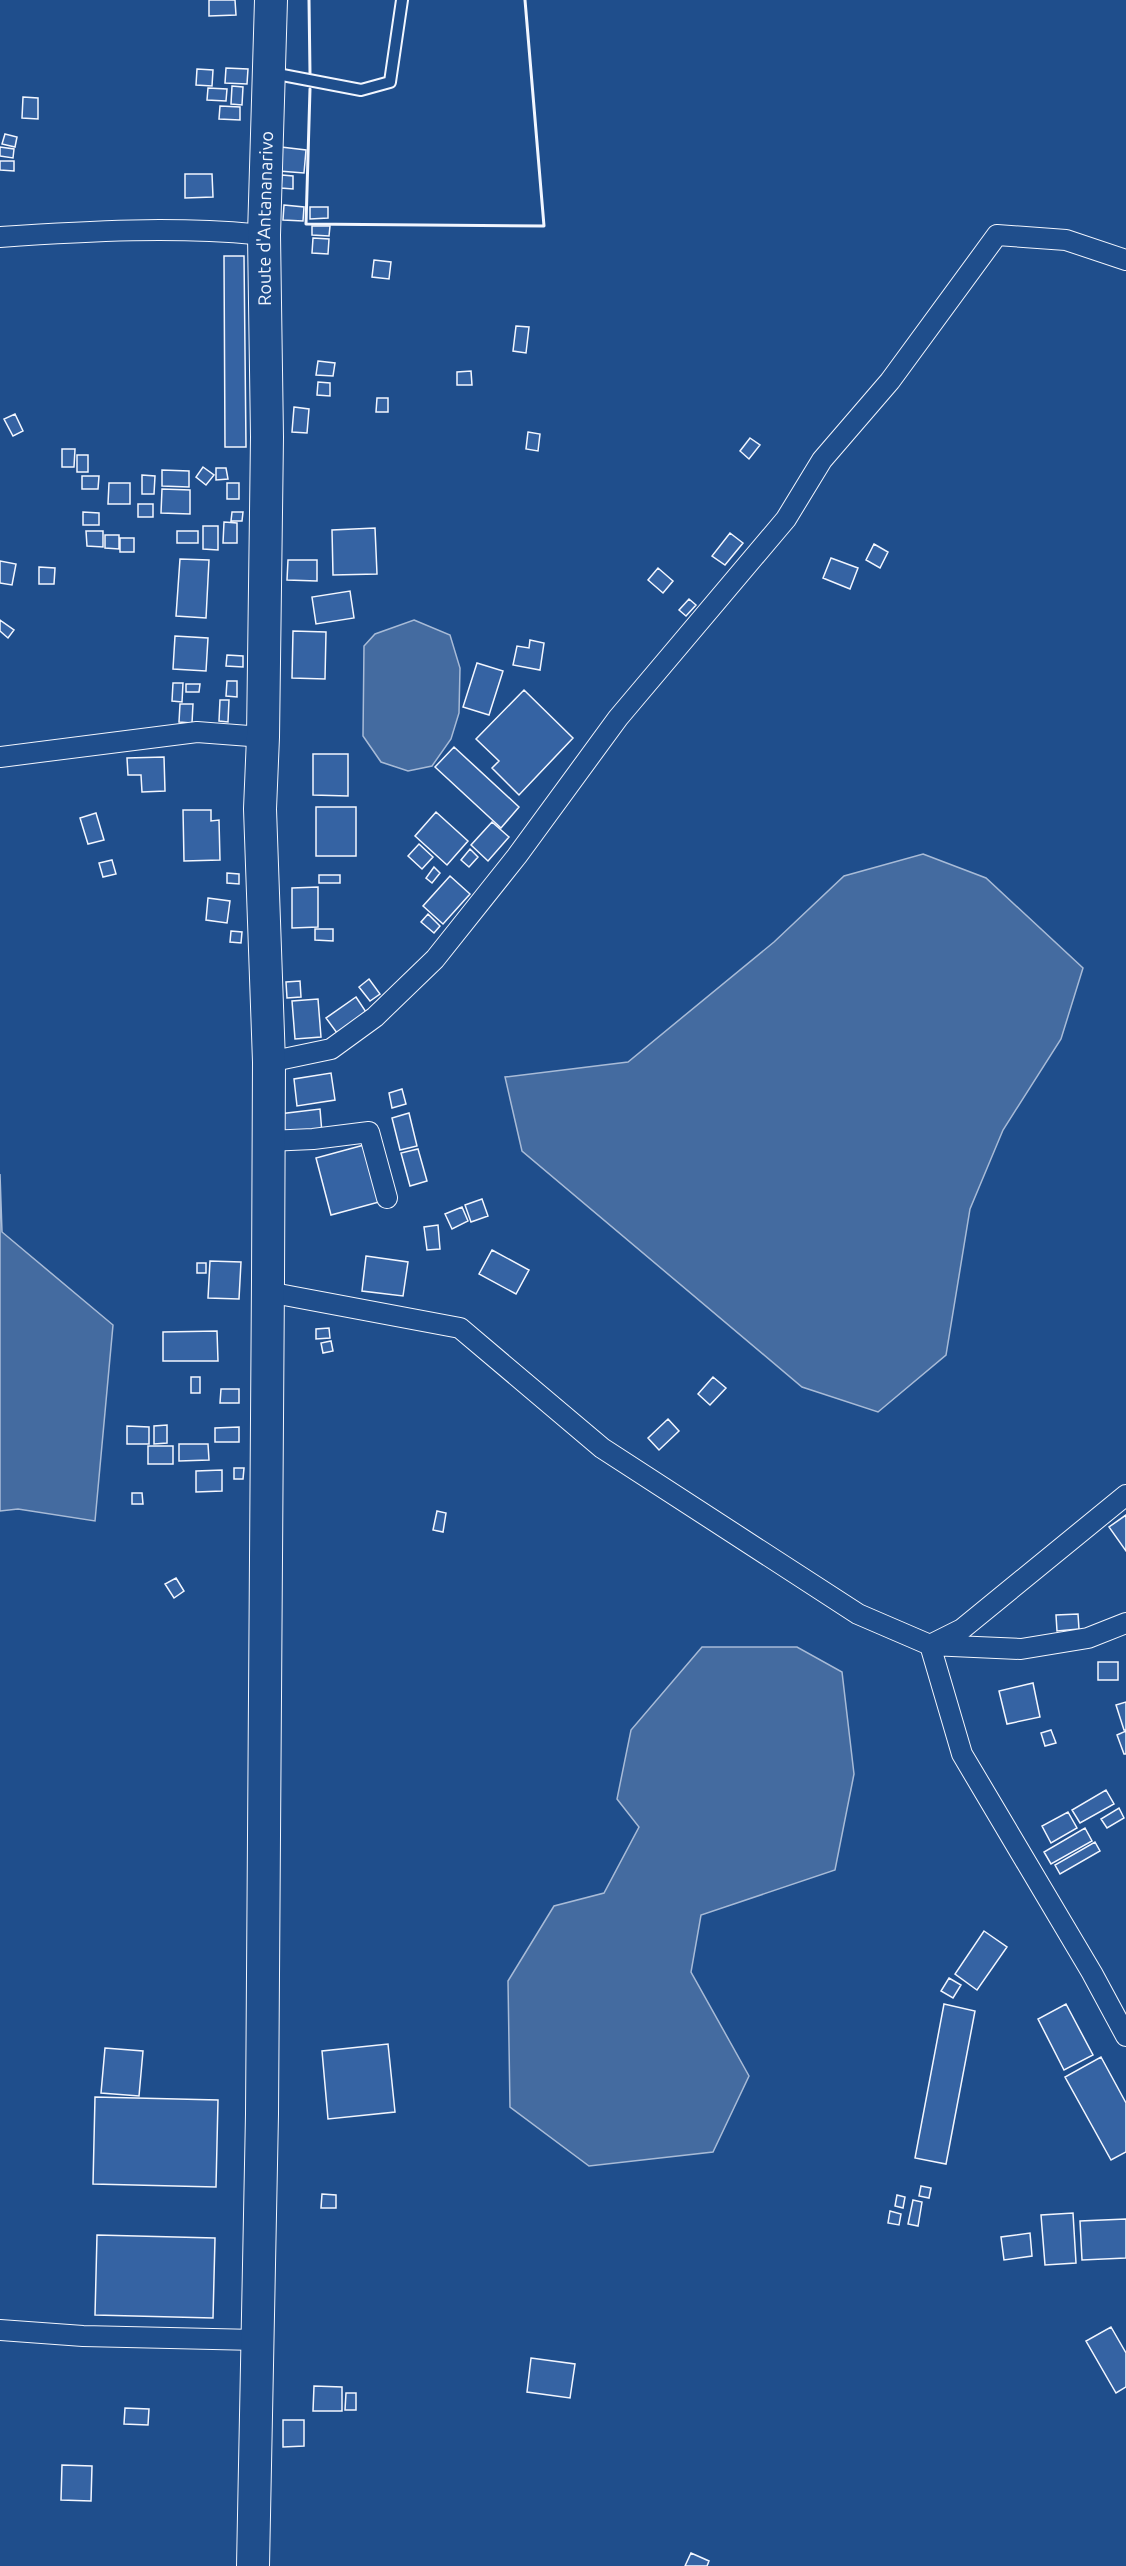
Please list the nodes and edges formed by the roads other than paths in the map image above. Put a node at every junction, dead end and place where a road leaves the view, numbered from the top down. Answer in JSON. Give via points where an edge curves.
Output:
{"nodes":[{"id":1,"x":271,"y":0,"type":"edge"},
{"id":2,"x":402,"y":0,"type":"edge"},
{"id":3,"x":268,"y":72,"type":"junction"},
{"id":4,"x":264,"y":235,"type":"junction"},
{"id":5,"x":0,"y":237,"type":"edge"},
{"id":6,"x":1126,"y":261,"type":"edge"},
{"id":7,"x":264,"y":737,"type":"junction"},
{"id":8,"x":0,"y":757,"type":"edge"},
{"id":9,"x":269,"y":1062,"type":"junction"},
{"id":10,"x":268,"y":1141,"type":"junction"},
{"id":11,"x":387,"y":1198,"type":"dead end"},
{"id":12,"x":268,"y":1292,"type":"junction"},
{"id":13,"x":1126,"y":1495,"type":"edge"},
{"id":14,"x":1126,"y":1623,"type":"edge"},
{"id":15,"x":930,"y":1645,"type":"junction"},
{"id":16,"x":1126,"y":2036,"type":"edge"},
{"id":17,"x":0,"y":2330,"type":"edge"},
{"id":18,"x":258,"y":2340,"type":"junction"},
{"id":19,"x":253,"y":2566,"type":"edge"}],
"edges":[{"from":1,"to":3,"type":"main road","name":"Route d'Antananarivo"},
{"from":2,"to":3,"type":"lane","via":[[390,82],[361,90]]},
{"from":3,"to":4,"type":"main road","name":"Route d'Antananarivo"},
{"from":4,"to":5,"type":"street","via":[[214,230],[91,230]]},
{"from":4,"to":7,"type":"main road","name":"Route d'Antananarivo"},
{"from":6,"to":9,"type":"street","via":[[1066,240],[997,235],[890,381],[822,460],[786,519],[618,718],[517,856],[435,959],[375,1017],[331,1049]]},
{"from":7,"to":8,"type":"street","via":[[198,732]]},
{"from":7,"to":9,"type":"main road","name":"Route d'Antananarivo","via":[[260,809]]},
{"from":9,"to":10,"type":"main road","name":"Route d'Antananarivo"},
{"from":10,"to":11,"type":"street","via":[[369,1132]]},
{"from":10,"to":12,"type":"main road","name":"Route d'Antananarivo"},
{"from":12,"to":15,"type":"street","via":[[460,1328],[602,1448],[858,1614]]},
{"from":12,"to":18,"type":"main road","name":"Route d'Antananarivo"},
{"from":13,"to":15,"type":"street","via":[[962,1629]]},
{"from":14,"to":15,"type":"street","via":[[1088,1638],[1021,1649]]},
{"from":15,"to":16,"type":"street","via":[[962,1754]]},
{"from":17,"to":18,"type":"street"},
{"from":18,"to":19,"type":"main road","name":"Route d'Antananarivo"}]}
